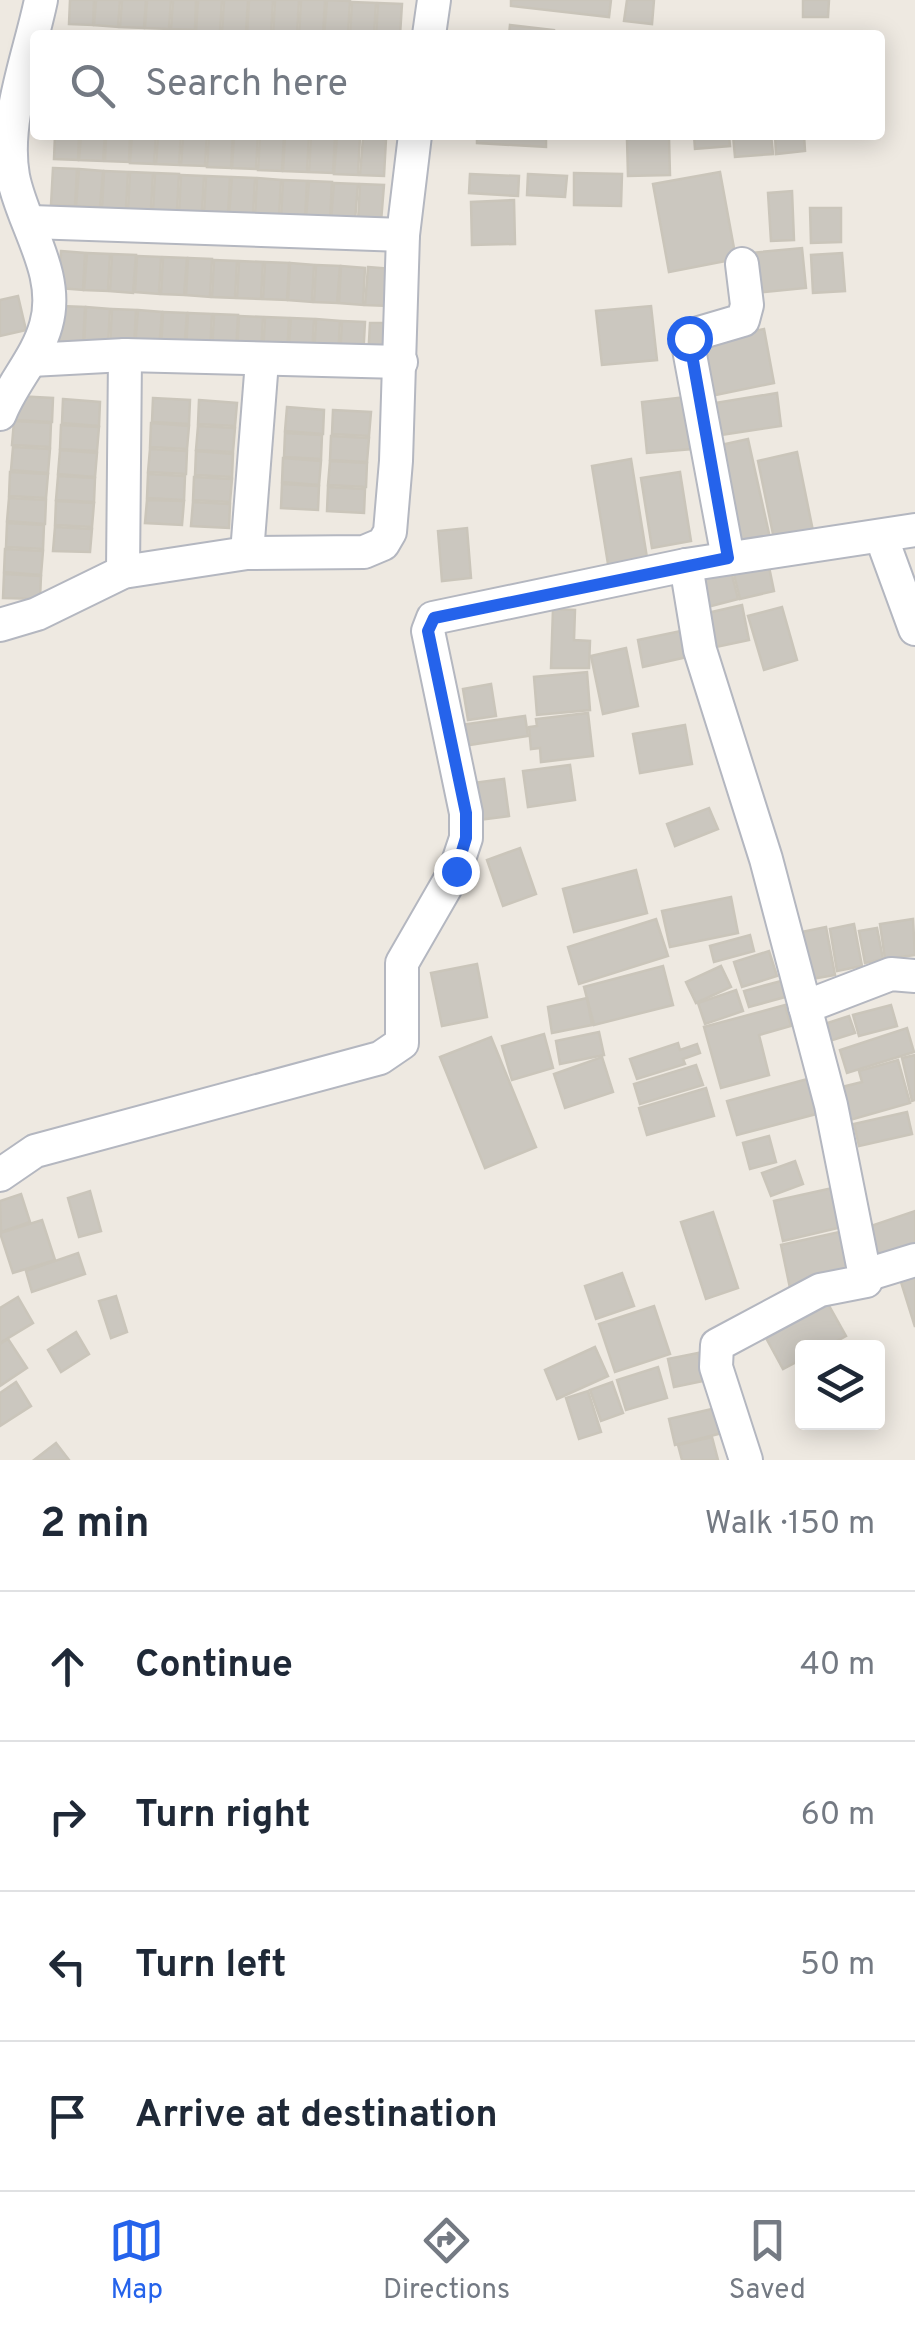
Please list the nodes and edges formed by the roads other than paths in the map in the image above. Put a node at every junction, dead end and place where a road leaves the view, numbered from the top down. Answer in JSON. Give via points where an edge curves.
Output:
{"nodes":[{"id":1,"x":40,"y":0,"type":"edge"},
{"id":2,"x":434,"y":0,"type":"edge"},
{"id":3,"x":36,"y":30,"type":"edge"},
{"id":4,"x":430,"y":30,"type":"edge"},
{"id":5,"x":28,"y":89,"type":"edge"},
{"id":6,"x":414,"y":140,"type":"edge"},
{"id":7,"x":31,"y":222,"type":"junction"},
{"id":8,"x":404,"y":234,"type":"junction"},
{"id":9,"x":742,"y":264,"type":"dead end"},
{"id":10,"x":125,"y":355,"type":"junction"},
{"id":11,"x":31,"y":360,"type":"junction"},
{"id":12,"x":262,"y":360,"type":"junction"},
{"id":13,"x":400,"y":362,"type":"junction"},
{"id":14,"x":0,"y":414,"type":"edge"},
{"id":15,"x":915,"y":530,"type":"edge"},
{"id":16,"x":881,"y":536,"type":"junction"},
{"id":17,"x":247,"y":552,"type":"junction"},
{"id":18,"x":728,"y":558,"type":"junction"},
{"id":19,"x":686,"y":565,"type":"junction"},
{"id":20,"x":122,"y":572,"type":"junction"},
{"id":21,"x":0,"y":625,"type":"edge"},
{"id":22,"x":915,"y":628,"type":"edge"},
{"id":23,"x":915,"y":976,"type":"edge"},
{"id":24,"x":805,"y":1007,"type":"junction"},
{"id":25,"x":0,"y":1174,"type":"edge"},
{"id":26,"x":915,"y":1260,"type":"edge"},
{"id":27,"x":866,"y":1274,"type":"junction"},
{"id":28,"x":746,"y":1460,"type":"edge"}],
"edges":[{"from":1,"to":3,"type":"street"},
{"from":2,"to":4,"type":"street"},
{"from":5,"to":7,"type":"street","via":[[12,173]]},
{"from":6,"to":8,"type":"street"},
{"from":7,"to":8,"type":"street"},
{"from":7,"to":11,"type":"street","via":[[49,304]]},
{"from":8,"to":13,"type":"street"},
{"from":9,"to":18,"type":"street","via":[[742,320],[692,335],[688,344]]},
{"from":10,"to":11,"type":"street"},
{"from":10,"to":12,"type":"street"},
{"from":10,"to":20,"type":"street"},
{"from":11,"to":14,"type":"street"},
{"from":12,"to":13,"type":"street"},
{"from":12,"to":17,"type":"street"},
{"from":13,"to":17,"type":"street","via":[[390,532],[383,544],[364,552]]},
{"from":15,"to":16,"type":"street"},
{"from":16,"to":18,"type":"street"},
{"from":16,"to":22,"type":"street"},
{"from":17,"to":20,"type":"street"},
{"from":18,"to":19,"type":"street"},
{"from":19,"to":24,"type":"street","via":[[700,650]]},
{"from":19,"to":25,"type":"street","via":[[441,613],[429,624],[466,838],[456,871],[402,963],[406,1028],[393,1054],[35,1151]]},
{"from":20,"to":21,"type":"street"},
{"from":23,"to":24,"type":"street","via":[[891,974]]},
{"from":24,"to":27,"type":"street"},
{"from":26,"to":27,"type":"street"},
{"from":27,"to":28,"type":"street","via":[[866,1282],[820,1290],[717,1345],[716,1366]]}]}
